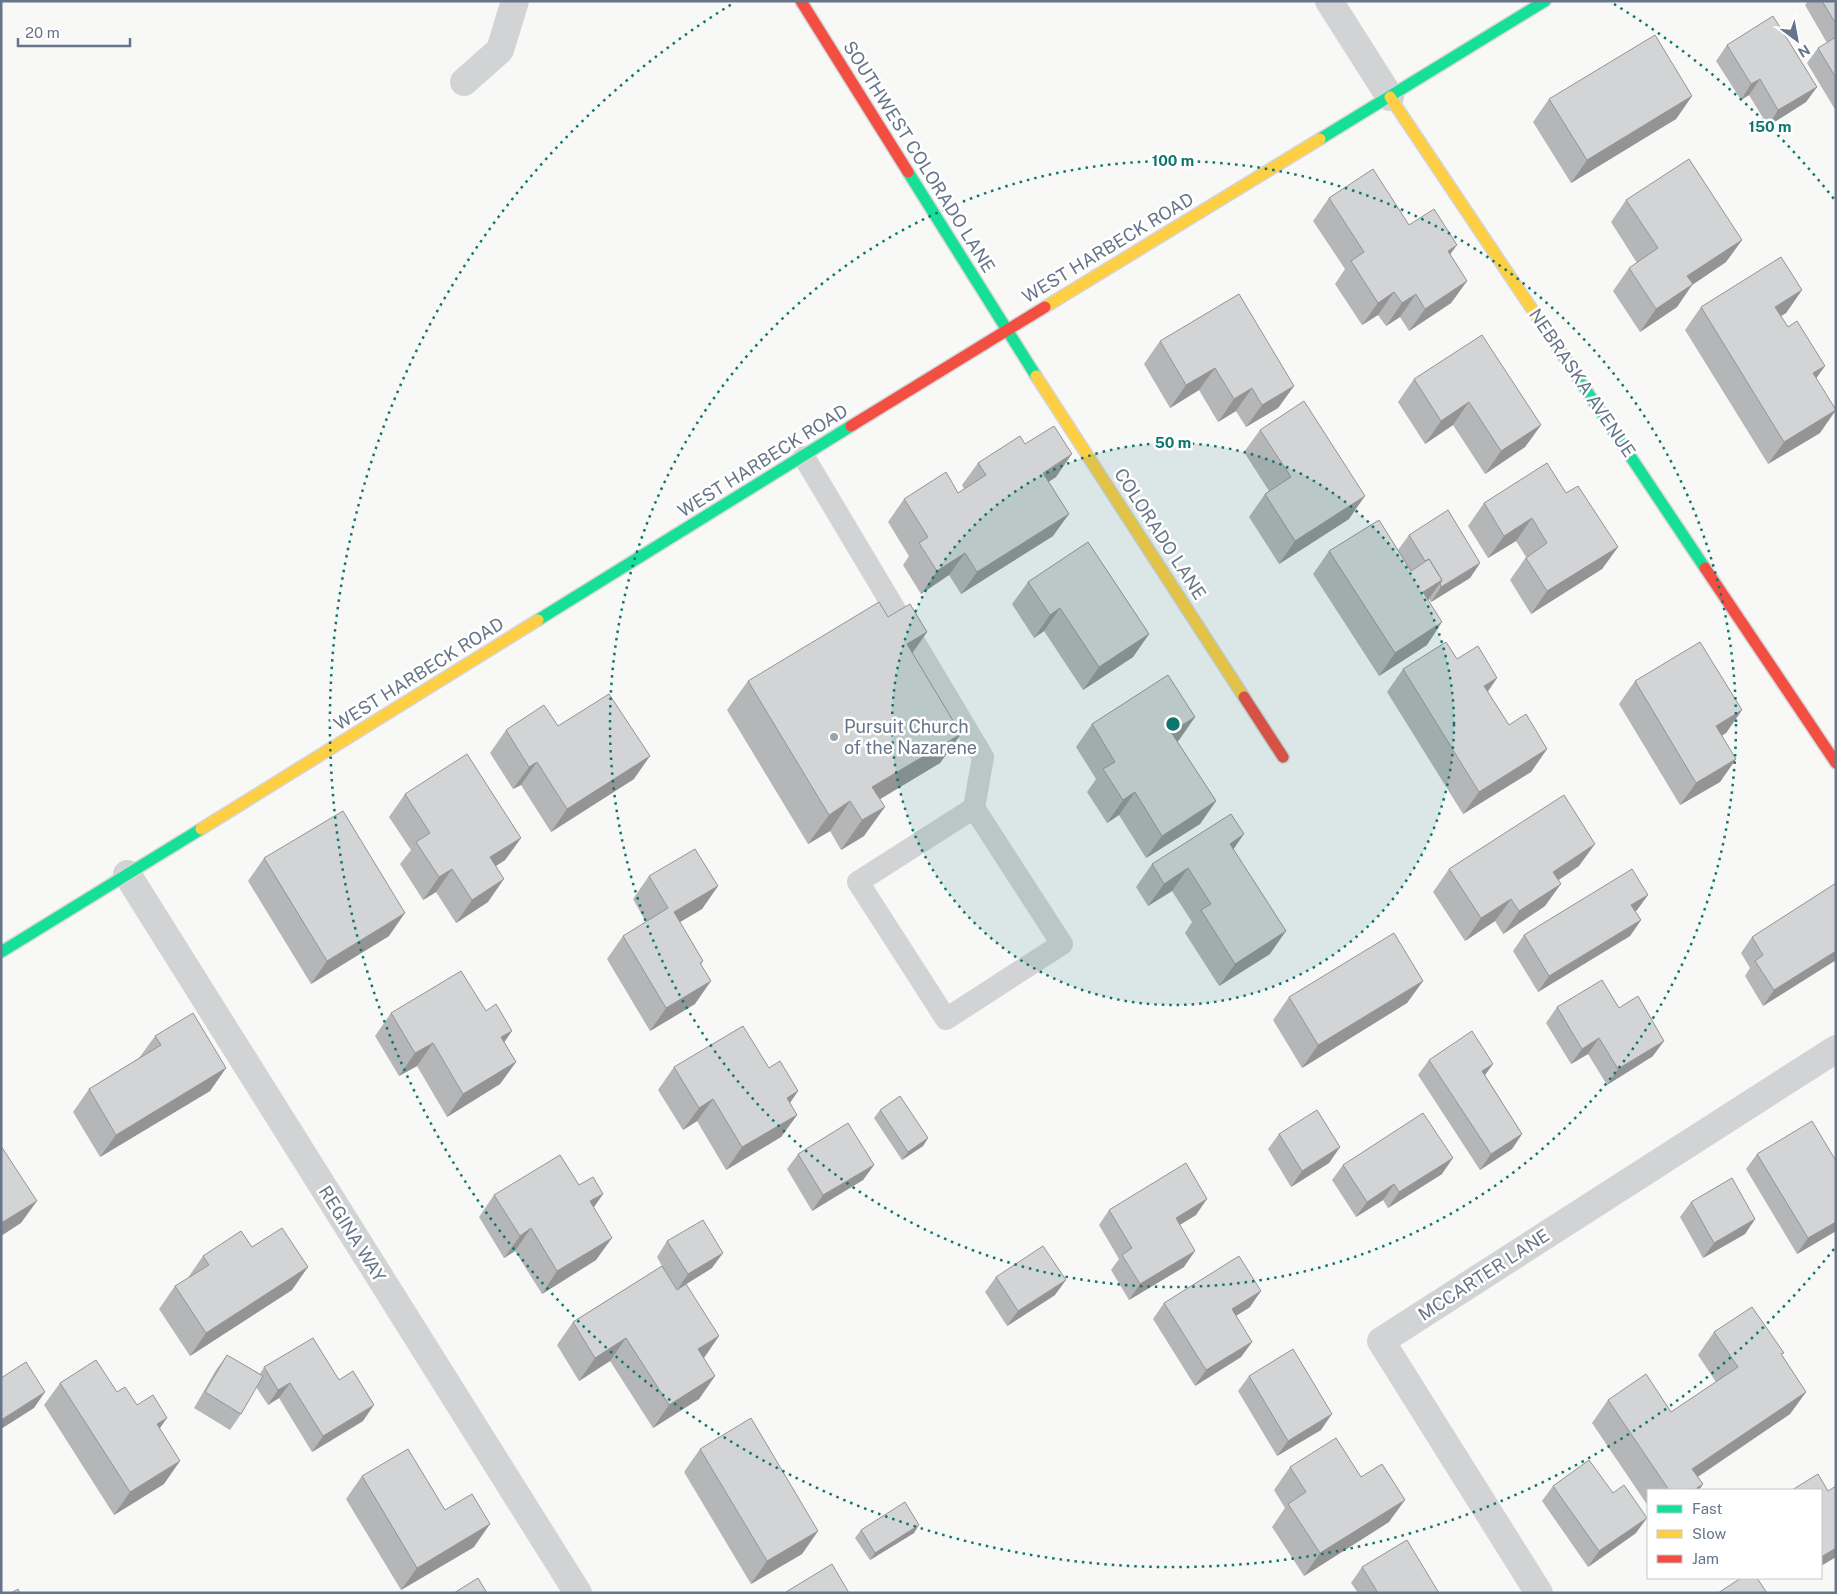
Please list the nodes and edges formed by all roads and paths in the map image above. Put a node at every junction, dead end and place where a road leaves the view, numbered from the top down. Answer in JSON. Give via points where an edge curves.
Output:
{"nodes":[{"id":1,"x":515,"y":1,"type":"edge"},
{"id":2,"x":801,"y":1,"type":"edge"},
{"id":3,"x":1328,"y":1,"type":"edge"},
{"id":4,"x":1544,"y":1,"type":"edge"},
{"id":5,"x":464,"y":82,"type":"dead end"},
{"id":6,"x":1390,"y":97,"type":"junction"},
{"id":7,"x":1007,"y":330,"type":"junction"},
{"id":8,"x":804,"y":457,"type":"junction"},
{"id":9,"x":1283,"y":757,"type":"dead end"},
{"id":10,"x":1834,"y":757,"type":"edge"},
{"id":11,"x":974,"y":808,"type":"junction"},
{"id":12,"x":127,"y":874,"type":"junction"},
{"id":13,"x":1,"y":952,"type":"edge"},
{"id":14,"x":1836,"y":1048,"type":"edge"},
{"id":15,"x":578,"y":1593,"type":"edge"},
{"id":16,"x":1539,"y":1593,"type":"edge"}],
"edges":[{"from":1,"to":5,"type":"street","via":[[500,50]]},
{"from":2,"to":7,"type":"street","name":"SOUTHWEST COLORADO LANE"},
{"from":3,"to":6,"type":"street","name":"NEBRASKA AVENUE"},
{"from":4,"to":6,"type":"street","name":"WEST HARBECK ROAD"},
{"from":6,"to":7,"type":"street","name":"WEST HARBECK ROAD"},
{"from":6,"to":10,"type":"street","name":"NEBRASKA AVENUE"},
{"from":7,"to":8,"type":"street","name":"WEST HARBECK ROAD"},
{"from":7,"to":9,"type":"street","name":"COLORADO LANE"},
{"from":8,"to":11,"type":"lane","via":[[983,757]]},
{"from":8,"to":12,"type":"street","name":"WEST HARBECK ROAD"},
{"from":11,"to":11,"type":"lane","via":[[858,882],[946,1019],[1062,944]]},
{"from":12,"to":13,"type":"street","name":"WEST HARBECK ROAD"},
{"from":12,"to":15,"type":"street","name":"REGINA WAY"},
{"from":14,"to":16,"type":"street","name":"MCCARTER LANE","via":[[1381,1341]]}]}
